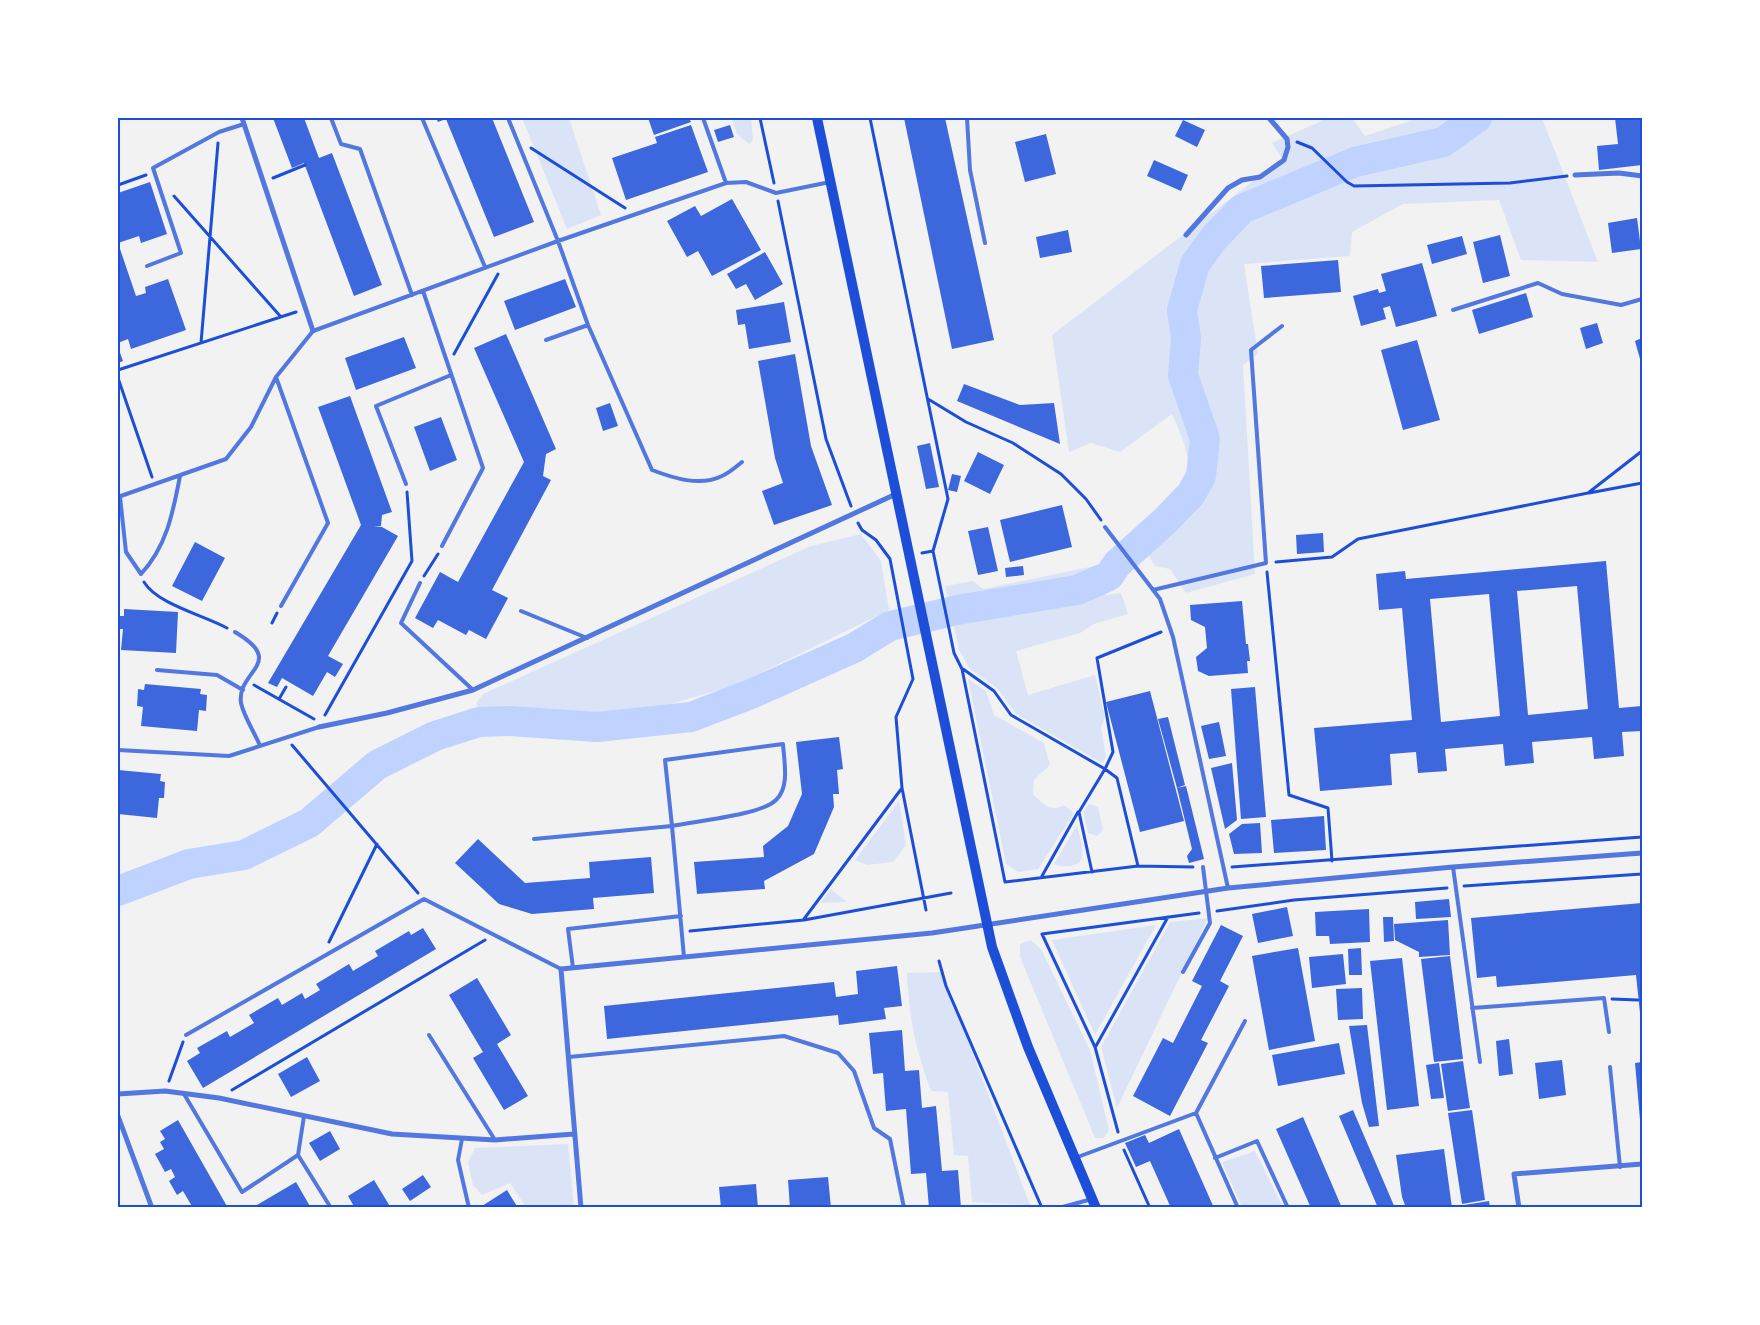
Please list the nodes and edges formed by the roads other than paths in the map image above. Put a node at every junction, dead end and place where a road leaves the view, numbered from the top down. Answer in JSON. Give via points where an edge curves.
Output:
{"nodes":[{"id":1,"x":242,"y":118,"type":"edge"},
{"id":2,"x":331,"y":118,"type":"edge"},
{"id":3,"x":422,"y":118,"type":"edge"},
{"id":4,"x":508,"y":118,"type":"edge"},
{"id":5,"x":703,"y":118,"type":"edge"},
{"id":6,"x":816,"y":118,"type":"edge"},
{"id":7,"x":967,"y":118,"type":"edge"},
{"id":8,"x":1269,"y":118,"type":"edge"},
{"id":9,"x":244,"y":124,"type":"junction"},
{"id":10,"x":1575,"y":175,"type":"road end"},
{"id":11,"x":1642,"y":176,"type":"edge"},
{"id":12,"x":830,"y":182,"type":"junction"},
{"id":13,"x":726,"y":183,"type":"junction"},
{"id":14,"x":1186,"y":235,"type":"dead end"},
{"id":15,"x":558,"y":241,"type":"junction"},
{"id":16,"x":985,"y":243,"type":"dead end"},
{"id":17,"x":147,"y":266,"type":"dead end"},
{"id":18,"x":485,"y":267,"type":"junction"},
{"id":19,"x":423,"y":290,"type":"junction"},
{"id":20,"x":412,"y":295,"type":"junction"},
{"id":21,"x":1642,"y":299,"type":"edge"},
{"id":22,"x":1453,"y":310,"type":"dead end"},
{"id":23,"x":588,"y":325,"type":"junction"},
{"id":24,"x":1282,"y":326,"type":"dead end"},
{"id":25,"x":314,"y":331,"type":"junction"},
{"id":26,"x":546,"y":340,"type":"dead end"},
{"id":27,"x":451,"y":376,"type":"junction"},
{"id":28,"x":276,"y":378,"type":"junction"},
{"id":29,"x":742,"y":462,"type":"dead end"},
{"id":30,"x":180,"y":476,"type":"junction"},
{"id":31,"x":406,"y":484,"type":"road end"},
{"id":32,"x":897,"y":494,"type":"junction"},
{"id":33,"x":119,"y":497,"type":"edge"},
{"id":34,"x":1105,"y":527,"type":"road end"},
{"id":35,"x":442,"y":546,"type":"road end"},
{"id":36,"x":420,"y":583,"type":"road end"},
{"id":37,"x":1154,"y":590,"type":"junction"},
{"id":38,"x":281,"y":606,"type":"dead end"},
{"id":39,"x":521,"y":611,"type":"dead end"},
{"id":40,"x":236,"y":632,"type":"road end"},
{"id":41,"x":587,"y":638,"type":"junction"},
{"id":42,"x":157,"y":670,"type":"dead end"},
{"id":43,"x":243,"y":690,"type":"junction"},
{"id":44,"x":473,"y":690,"type":"junction"},
{"id":45,"x":319,"y":727,"type":"joint"},
{"id":46,"x":260,"y":746,"type":"junction"},
{"id":47,"x":118,"y":750,"type":"edge"},
{"id":48,"x":672,"y":826,"type":"junction"},
{"id":49,"x":534,"y":839,"type":"dead end"},
{"id":50,"x":1642,"y":853,"type":"edge"},
{"id":51,"x":1203,"y":867,"type":"road end"},
{"id":52,"x":1453,"y":867,"type":"junction"},
{"id":53,"x":1228,"y":888,"type":"junction"},
{"id":54,"x":1206,"y":892,"type":"junction"},
{"id":55,"x":681,"y":916,"type":"junction"},
{"id":56,"x":987,"y":924,"type":"junction"},
{"id":57,"x":684,"y":957,"type":"junction"},
{"id":58,"x":573,"y":968,"type":"junction"},
{"id":59,"x":561,"y":969,"type":"junction"},
{"id":60,"x":1183,"y":972,"type":"dead end"},
{"id":61,"x":1472,"y":1008,"type":"junction"},
{"id":62,"x":1245,"y":1021,"type":"dead end"},
{"id":63,"x":1608,"y":1032,"type":"dead end"},
{"id":64,"x":186,"y":1035,"type":"road end"},
{"id":65,"x":429,"y":1036,"type":"dead end"},
{"id":66,"x":569,"y":1057,"type":"junction"},
{"id":67,"x":1480,"y":1062,"type":"dead end"},
{"id":68,"x":1610,"y":1067,"type":"dead end"},
{"id":69,"x":118,"y":1094,"type":"edge"},
{"id":70,"x":184,"y":1094,"type":"junction"},
{"id":71,"x":1196,"y":1113,"type":"junction"},
{"id":72,"x":118,"y":1116,"type":"edge"},
{"id":73,"x":304,"y":1116,"type":"junction"},
{"id":74,"x":574,"y":1134,"type":"junction"},
{"id":75,"x":462,"y":1139,"type":"junction"},
{"id":76,"x":495,"y":1140,"type":"junction"},
{"id":77,"x":298,"y":1155,"type":"junction"},
{"id":78,"x":1075,"y":1158,"type":"junction"},
{"id":79,"x":1215,"y":1158,"type":"junction"},
{"id":80,"x":1642,"y":1164,"type":"edge"},
{"id":81,"x":1620,"y":1167,"type":"junction"},
{"id":82,"x":1094,"y":1203,"type":"edge"},
{"id":83,"x":152,"y":1208,"type":"edge"},
{"id":84,"x":331,"y":1208,"type":"edge"},
{"id":85,"x":469,"y":1208,"type":"edge"},
{"id":86,"x":581,"y":1208,"type":"edge"},
{"id":87,"x":904,"y":1208,"type":"edge"},
{"id":88,"x":1059,"y":1208,"type":"edge"},
{"id":89,"x":1238,"y":1208,"type":"edge"},
{"id":90,"x":1288,"y":1208,"type":"edge"},
{"id":91,"x":1519,"y":1208,"type":"edge"}],
"edges":[{"from":1,"to":9,"type":"street"},
{"from":2,"to":20,"type":"lane","via":[[341,144],[360,149]]},
{"from":3,"to":18,"type":"lane"},
{"from":4,"to":15,"type":"lane"},
{"from":5,"to":13,"type":"lane"},
{"from":6,"to":12,"type":"main road"},
{"from":7,"to":16,"type":"lane","via":[[970,170]]},
{"from":8,"to":14,"type":"street","via":[[1287,139],[1284,160],[1260,177],[1242,180],[1228,188]]},
{"from":9,"to":17,"type":"lane","via":[[218,132],[153,168],[181,253]]},
{"from":9,"to":25,"type":"street"},
{"from":10,"to":11,"type":"street","via":[[1619,173]]},
{"from":12,"to":13,"type":"lane","via":[[776,193],[746,182]]},
{"from":12,"to":32,"type":"main road"},
{"from":13,"to":15,"type":"lane"},
{"from":15,"to":18,"type":"lane"},
{"from":15,"to":23,"type":"lane"},
{"from":18,"to":19,"type":"lane"},
{"from":19,"to":20,"type":"lane"},
{"from":19,"to":27,"type":"lane"},
{"from":20,"to":25,"type":"lane"},
{"from":21,"to":22,"type":"lane","via":[[1620,305],[1562,294],[1538,283]]},
{"from":23,"to":26,"type":"lane"},
{"from":23,"to":29,"type":"lane","via":[[652,470],[673,478],[697,481],[721,477]]},
{"from":24,"to":37,"type":"lane","via":[[1250,350],[1266,563]]},
{"from":25,"to":28,"type":"lane"},
{"from":27,"to":31,"type":"lane","via":[[376,406]]},
{"from":27,"to":35,"type":"lane","via":[[483,468]]},
{"from":28,"to":30,"type":"lane","via":[[251,427],[226,459]]},
{"from":28,"to":38,"type":"lane","via":[[328,523]]},
{"from":30,"to":33,"type":"lane"},
{"from":30,"to":33,"type":"lane","via":[[171,523],[141,574],[126,552]]},
{"from":32,"to":41,"type":"street"},
{"from":32,"to":56,"type":"main road"},
{"from":34,"to":37,"type":"lane"},
{"from":36,"to":44,"type":"lane","via":[[400,623]]},
{"from":37,"to":53,"type":"lane","via":[[1170,628]]},
{"from":39,"to":41,"type":"lane"},
{"from":40,"to":43,"type":"lane","via":[[253,643],[258,652],[258,663]]},
{"from":41,"to":44,"type":"street"},
{"from":42,"to":43,"type":"lane","via":[[217,675]]},
{"from":43,"to":46,"type":"lane","via":[[241,702]]},
{"from":44,"to":45,"type":"street"},
{"from":45,"to":46,"type":"lane"},
{"from":46,"to":47,"type":"lane","via":[[229,756]]},
{"from":48,"to":48,"type":"lane","via":[[762,809],[777,799],[786,779],[783,744],[665,760]]},
{"from":48,"to":49,"type":"lane"},
{"from":48,"to":55,"type":"lane"},
{"from":50,"to":52,"type":"street"},
{"from":51,"to":54,"type":"lane"},
{"from":52,"to":53,"type":"street"},
{"from":52,"to":61,"type":"lane"},
{"from":53,"to":54,"type":"street"},
{"from":54,"to":56,"type":"street"},
{"from":54,"to":60,"type":"lane","via":[[1210,923]]},
{"from":55,"to":57,"type":"lane"},
{"from":55,"to":58,"type":"lane","via":[[568,929]]},
{"from":56,"to":57,"type":"street","via":[[932,933]]},
{"from":56,"to":78,"type":"main road","via":[[992,947],[1028,1047]]},
{"from":57,"to":58,"type":"street"},
{"from":58,"to":59,"type":"street"},
{"from":59,"to":64,"type":"lane","via":[[424,899]]},
{"from":59,"to":66,"type":"street"},
{"from":61,"to":63,"type":"lane","via":[[1604,998]]},
{"from":61,"to":67,"type":"lane"},
{"from":62,"to":71,"type":"lane"},
{"from":65,"to":76,"type":"lane"},
{"from":66,"to":74,"type":"street"},
{"from":66,"to":87,"type":"lane","via":[[784,1036],[838,1053],[854,1071],[874,1128],[890,1139]]},
{"from":68,"to":81,"type":"lane"},
{"from":69,"to":70,"type":"street","via":[[165,1091]]},
{"from":70,"to":73,"type":"street"},
{"from":70,"to":77,"type":"lane","via":[[242,1192]]},
{"from":71,"to":78,"type":"lane"},
{"from":71,"to":79,"type":"lane"},
{"from":72,"to":83,"type":"street"},
{"from":73,"to":75,"type":"street","via":[[392,1134]]},
{"from":73,"to":77,"type":"lane"},
{"from":74,"to":76,"type":"street"},
{"from":74,"to":86,"type":"street"},
{"from":75,"to":76,"type":"street"},
{"from":75,"to":85,"type":"lane","via":[[458,1160]]},
{"from":77,"to":84,"type":"lane"},
{"from":78,"to":82,"type":"main road"},
{"from":79,"to":89,"type":"lane"},
{"from":79,"to":90,"type":"lane","via":[[1257,1141]]},
{"from":80,"to":81,"type":"street"},
{"from":81,"to":91,"type":"street","via":[[1514,1174]]},
{"from":82,"to":88,"type":"lane"}]}
